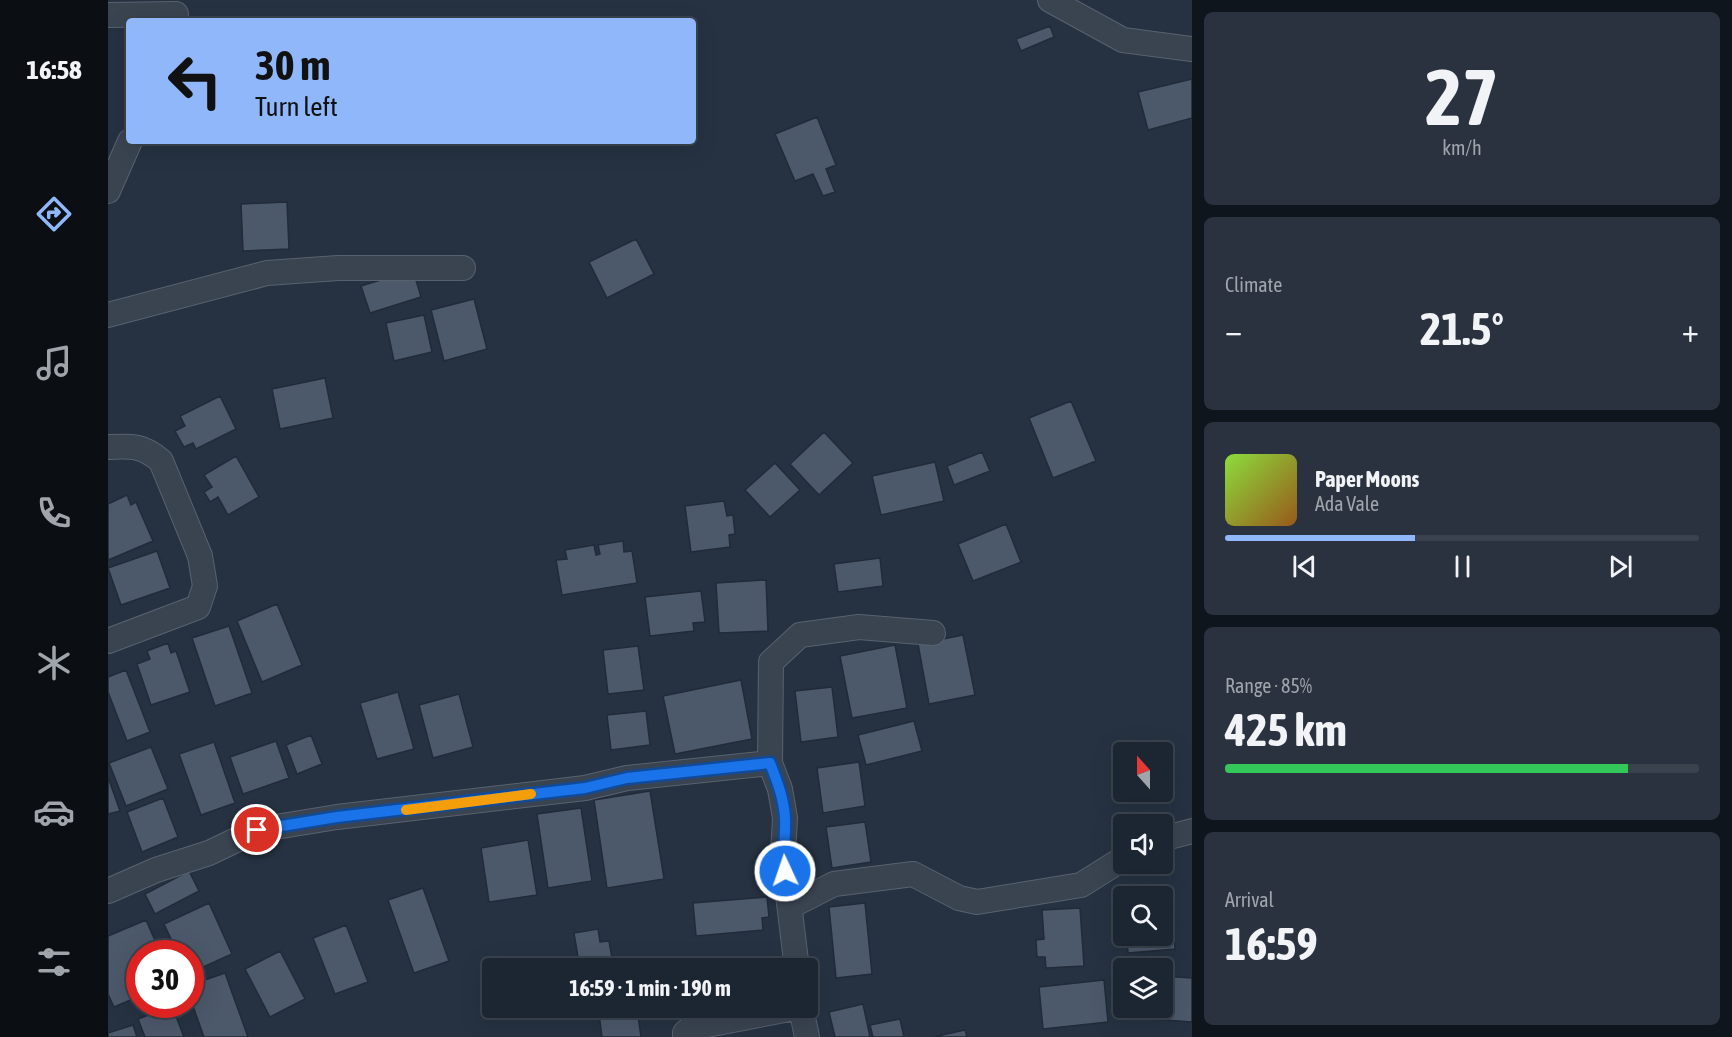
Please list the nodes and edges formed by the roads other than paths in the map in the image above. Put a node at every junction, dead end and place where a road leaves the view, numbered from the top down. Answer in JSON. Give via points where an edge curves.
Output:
{"nodes":[{"id":1,"x":1050,"y":0,"type":"edge"},
{"id":2,"x":177,"y":12,"type":"edge"},
{"id":3,"x":108,"y":15,"type":"edge"},
{"id":4,"x":1192,"y":49,"type":"edge"},
{"id":5,"x":129,"y":144,"type":"edge"},
{"id":6,"x":108,"y":191,"type":"edge"},
{"id":7,"x":462,"y":268,"type":"dead end"},
{"id":8,"x":108,"y":315,"type":"edge"},
{"id":9,"x":108,"y":447,"type":"edge"},
{"id":10,"x":933,"y":633,"type":"dead end"},
{"id":11,"x":108,"y":641,"type":"edge"},
{"id":12,"x":770,"y":763,"type":"junction"},
{"id":13,"x":1192,"y":831,"type":"edge"},
{"id":14,"x":1173,"y":836,"type":"edge"},
{"id":15,"x":1113,"y":865,"type":"edge"},
{"id":16,"x":108,"y":891,"type":"edge"},
{"id":17,"x":791,"y":906,"type":"junction"},
{"id":18,"x":796,"y":958,"type":"edge"},
{"id":19,"x":743,"y":1018,"type":"edge"},
{"id":20,"x":803,"y":1018,"type":"edge"},
{"id":21,"x":686,"y":1037,"type":"edge"},
{"id":22,"x":807,"y":1037,"type":"edge"}],
"edges":[{"from":1,"to":4,"type":"street","via":[[1123,40]]},
{"from":2,"to":3,"type":"street"},
{"from":5,"to":6,"type":"street"},
{"from":7,"to":8,"type":"street","via":[[338,268],[267,273]]},
{"from":9,"to":11,"type":"street","via":[[133,446],[148,450],[161,461],[200,556],[205,586],[198,607]]},
{"from":10,"to":12,"type":"street","via":[[859,627],[800,635],[771,662]]},
{"from":12,"to":16,"type":"street","via":[[627,778],[585,788],[257,830],[209,853]]},
{"from":12,"to":17,"type":"street","via":[[785,818],[783,854]]},
{"from":13,"to":14,"type":"street"},
{"from":15,"to":17,"type":"street","via":[[1081,885],[977,902],[959,898],[913,874],[834,884]]},
{"from":17,"to":18,"type":"street"},
{"from":19,"to":21,"type":"street","via":[[691,1028]]},
{"from":20,"to":22,"type":"street"}]}
